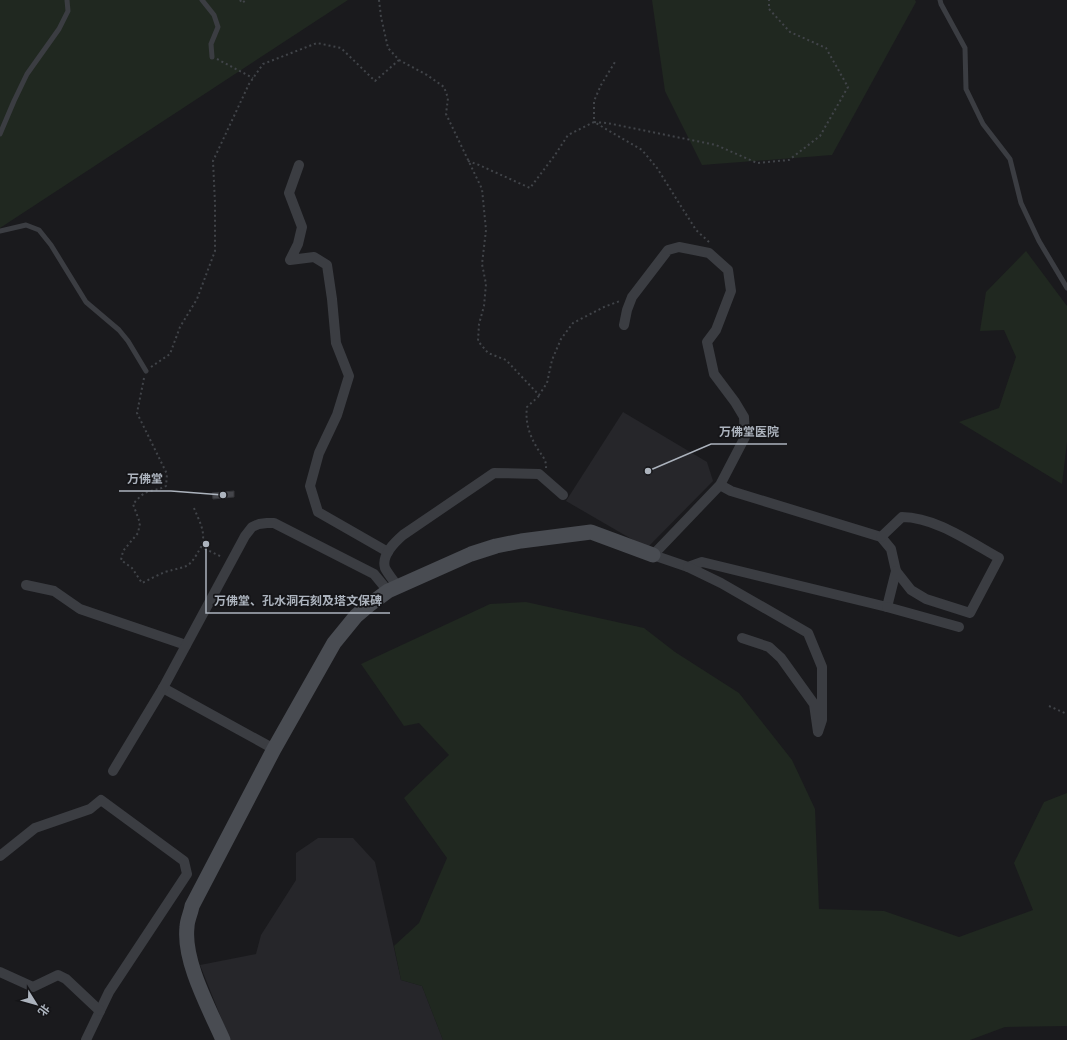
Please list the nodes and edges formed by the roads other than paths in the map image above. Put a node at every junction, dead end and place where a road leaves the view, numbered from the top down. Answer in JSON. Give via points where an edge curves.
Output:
{"nodes":[{"id":1,"x":67,"y":0,"type":"edge"},
{"id":2,"x":202,"y":0,"type":"edge"},
{"id":3,"x":940,"y":0,"type":"edge"},
{"id":4,"x":212,"y":57,"type":"road end"},
{"id":5,"x":0,"y":134,"type":"edge"},
{"id":6,"x":298,"y":165,"type":"dead end"},
{"id":7,"x":0,"y":231,"type":"edge"},
{"id":8,"x":1067,"y":288,"type":"edge"},
{"id":9,"x":624,"y":325,"type":"dead end"},
{"id":10,"x":146,"y":370,"type":"road end"},
{"id":11,"x":720,"y":485,"type":"junction"},
{"id":12,"x":563,"y":495,"type":"dead end"},
{"id":13,"x":881,"y":537,"type":"junction"},
{"id":14,"x":388,"y":552,"type":"junction"},
{"id":15,"x":653,"y":554,"type":"junction"},
{"id":16,"x":688,"y":567,"type":"junction"},
{"id":17,"x":896,"y":571,"type":"junction"},
{"id":18,"x":26,"y":585,"type":"dead end"},
{"id":19,"x":393,"y":589,"type":"junction"},
{"id":20,"x":887,"y":607,"type":"junction"},
{"id":21,"x":959,"y":626,"type":"dead end"},
{"id":22,"x":742,"y":638,"type":"dead end"},
{"id":23,"x":186,"y":645,"type":"junction"},
{"id":24,"x":163,"y":688,"type":"junction"},
{"id":25,"x":274,"y":749,"type":"junction"},
{"id":26,"x":113,"y":771,"type":"dead end"},
{"id":27,"x":0,"y":856,"type":"edge"},
{"id":28,"x":0,"y":972,"type":"edge"},
{"id":29,"x":100,"y":1011,"type":"junction"},
{"id":30,"x":86,"y":1040,"type":"edge"},
{"id":31,"x":223,"y":1040,"type":"edge"}],
"edges":[{"from":1,"to":5,"type":"lane","via":[[68,11],[60,29],[27,74]]},
{"from":2,"to":4,"type":"lane","via":[[214,15],[218,28],[211,44]]},
{"from":3,"to":8,"type":"lane","via":[[965,48],[966,89],[983,124],[1010,159],[1021,203],[1039,241]]},
{"from":6,"to":14,"type":"street","via":[[289,193],[302,227],[298,244],[290,260],[314,257],[327,265],[336,343],[349,376],[337,415],[319,453],[310,486],[318,512]]},
{"from":7,"to":10,"type":"lane","via":[[26,225],[39,230],[86,302],[120,330]]},
{"from":9,"to":11,"type":"street","via":[[632,297],[668,250],[679,247],[709,253],[728,270],[731,291],[716,330],[706,342],[714,374],[744,418],[745,437]]},
{"from":11,"to":13,"type":"street","via":[[731,491]]},
{"from":11,"to":15,"type":"street"},
{"from":12,"to":14,"type":"street","via":[[539,474],[494,473],[403,535]]},
{"from":13,"to":17,"type":"street","via":[[891,549]]},
{"from":13,"to":17,"type":"street","via":[[902,518],[913,517],[933,523],[999,558],[970,613],[926,599],[911,590]]},
{"from":14,"to":19,"type":"street","via":[[385,568]]},
{"from":15,"to":16,"type":"street"},
{"from":15,"to":19,"type":"street","via":[[591,532],[496,546],[471,554]]},
{"from":16,"to":20,"type":"street","via":[[702,562]]},
{"from":16,"to":22,"type":"street","via":[[808,633],[822,668],[822,720],[818,732],[814,704],[781,658],[769,647]]},
{"from":17,"to":20,"type":"street"},
{"from":18,"to":23,"type":"street","via":[[54,591],[80,609]]},
{"from":19,"to":23,"type":"street","via":[[374,574],[267,522],[252,527],[245,536]]},
{"from":19,"to":25,"type":"street","via":[[356,616],[334,643]]},
{"from":20,"to":21,"type":"street"},
{"from":23,"to":24,"type":"street"},
{"from":24,"to":25,"type":"street"},
{"from":24,"to":26,"type":"street"},
{"from":25,"to":31,"type":"street","via":[[192,906],[187,926],[190,962]]},
{"from":27,"to":29,"type":"street","via":[[35,828],[90,809],[101,800],[184,862],[187,874],[109,992]]},
{"from":28,"to":29,"type":"street","via":[[34,987],[58,975],[66,979]]},
{"from":29,"to":30,"type":"street"}]}
